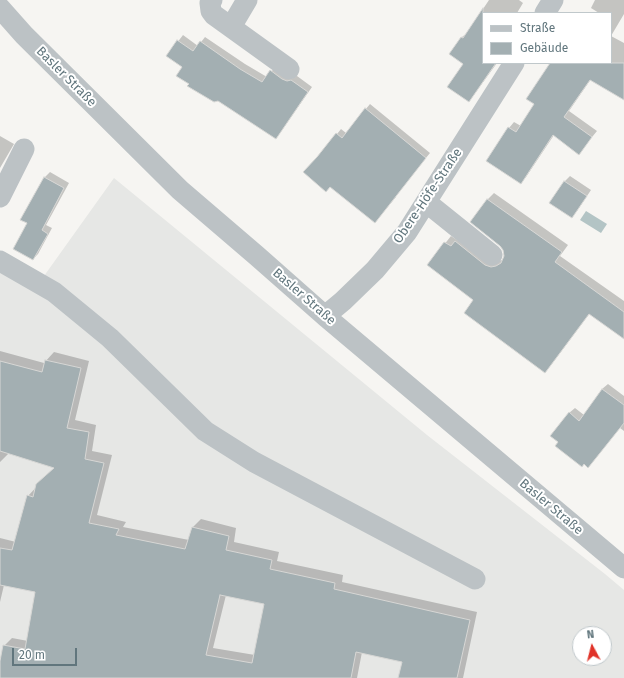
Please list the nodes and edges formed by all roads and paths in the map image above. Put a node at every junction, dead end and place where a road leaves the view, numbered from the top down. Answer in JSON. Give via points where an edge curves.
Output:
{"nodes":[{"id":1,"x":212,"y":0,"type":"edge"},
{"id":2,"x":247,"y":0,"type":"edge"},
{"id":3,"x":553,"y":0,"type":"edge"},
{"id":4,"x":0,"y":8,"type":"edge"},
{"id":5,"x":546,"y":12,"type":"edge"},
{"id":6,"x":231,"y":27,"type":"junction"},
{"id":7,"x":513,"y":64,"type":"edge"},
{"id":8,"x":289,"y":69,"type":"dead end"},
{"id":9,"x":24,"y":149,"type":"dead end"},
{"id":10,"x":0,"y":196,"type":"edge"},
{"id":11,"x":426,"y":202,"type":"junction"},
{"id":12,"x":492,"y":255,"type":"dead end"},
{"id":13,"x":0,"y":261,"type":"edge"},
{"id":14,"x":325,"y":316,"type":"junction"},
{"id":15,"x":622,"y":562,"type":"edge"},
{"id":16,"x":475,"y":579,"type":"dead end"}],
"edges":[{"from":1,"to":6,"type":"street","via":[[211,11]]},
{"from":2,"to":6,"type":"street"},
{"from":3,"to":5,"type":"street"},
{"from":4,"to":14,"type":"street","name":"Basler Straße","via":[[180,190]]},
{"from":6,"to":8,"type":"street"},
{"from":7,"to":11,"type":"street","name":"Obere-Höfe-Straße"},
{"from":9,"to":10,"type":"street"},
{"from":11,"to":12,"type":"street"},
{"from":11,"to":14,"type":"street","name":"Obere-Höfe-Straße","via":[[407,232],[375,270]]},
{"from":13,"to":16,"type":"street","via":[[54,292],[110,338],[205,431],[254,462]]},
{"from":14,"to":15,"type":"street","name":"Basler Straße"}]}
